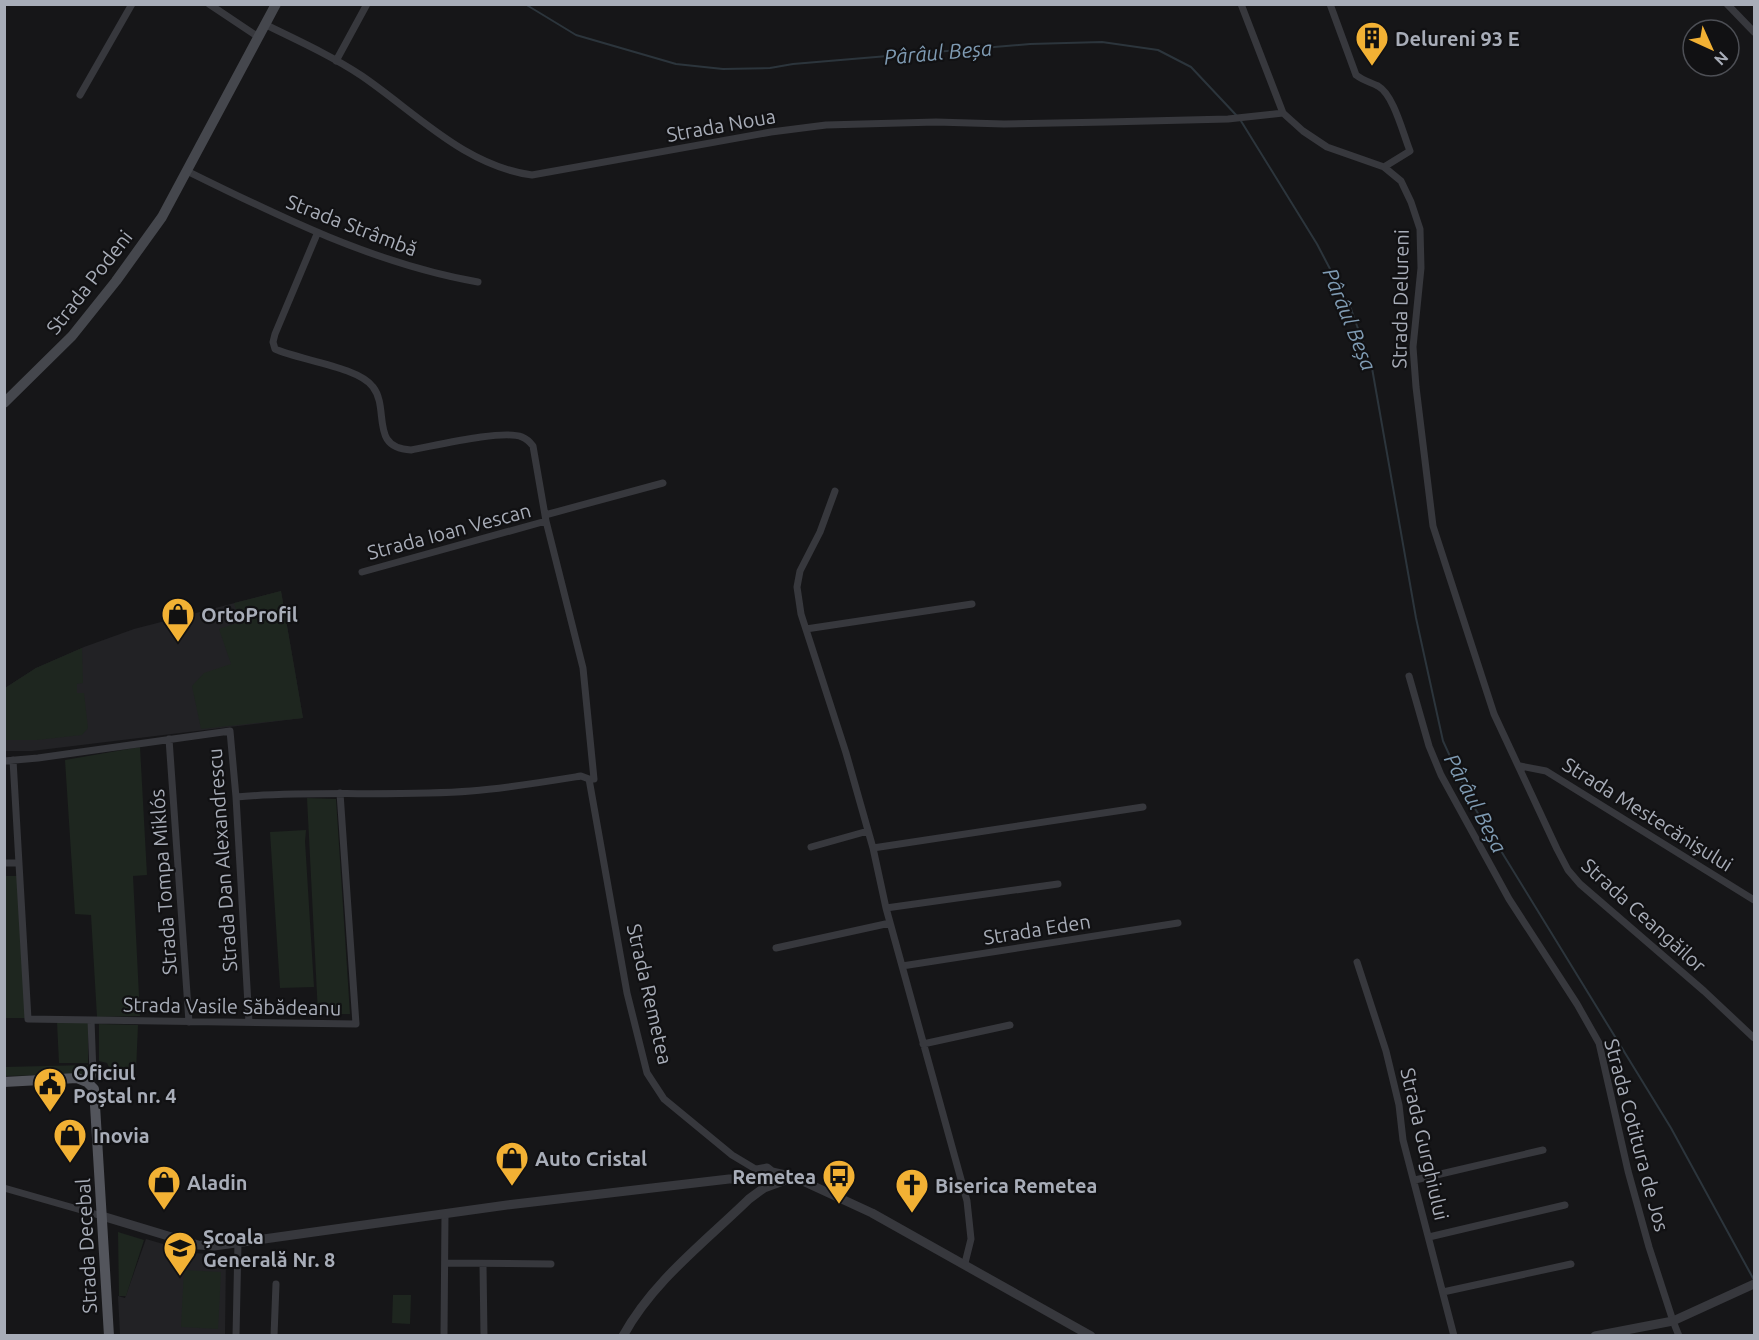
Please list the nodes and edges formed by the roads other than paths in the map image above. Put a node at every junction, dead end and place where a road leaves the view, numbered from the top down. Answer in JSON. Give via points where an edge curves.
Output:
{"nodes":[{"id":1,"x":132,"y":4,"type":"edge"},
{"id":2,"x":209,"y":4,"type":"edge"},
{"id":3,"x":276,"y":4,"type":"edge"},
{"id":4,"x":367,"y":4,"type":"edge"},
{"id":5,"x":1241,"y":4,"type":"edge"},
{"id":6,"x":1330,"y":4,"type":"edge"},
{"id":7,"x":1727,"y":4,"type":"edge"},
{"id":8,"x":264,"y":24,"type":"junction"},
{"id":9,"x":1755,"y":32,"type":"edge"},
{"id":10,"x":257,"y":36,"type":"junction"},
{"id":11,"x":336,"y":61,"type":"junction"},
{"id":12,"x":80,"y":95,"type":"dead end"},
{"id":13,"x":1284,"y":113,"type":"junction"},
{"id":14,"x":1384,"y":167,"type":"junction"},
{"id":15,"x":187,"y":171,"type":"junction"},
{"id":16,"x":317,"y":234,"type":"junction"},
{"id":17,"x":478,"y":282,"type":"dead end"},
{"id":18,"x":4,"y":403,"type":"edge"},
{"id":19,"x":663,"y":483,"type":"dead end"},
{"id":20,"x":836,"y":491,"type":"dead end"},
{"id":21,"x":545,"y":518,"type":"junction"},
{"id":22,"x":362,"y":572,"type":"dead end"},
{"id":23,"x":972,"y":604,"type":"dead end"},
{"id":24,"x":806,"y":629,"type":"junction"},
{"id":25,"x":1409,"y":676,"type":"dead end"},
{"id":26,"x":169,"y":739,"type":"junction"},
{"id":27,"x":14,"y":760,"type":"junction"},
{"id":28,"x":4,"y":761,"type":"edge"},
{"id":29,"x":1520,"y":766,"type":"junction"},
{"id":30,"x":589,"y":779,"type":"junction"},
{"id":31,"x":340,"y":793,"type":"junction"},
{"id":32,"x":236,"y":797,"type":"junction"},
{"id":33,"x":1143,"y":807,"type":"dead end"},
{"id":34,"x":868,"y":831,"type":"junction"},
{"id":35,"x":811,"y":847,"type":"dead end"},
{"id":36,"x":873,"y":848,"type":"junction"},
{"id":37,"x":4,"y":863,"type":"edge"},
{"id":38,"x":20,"y":863,"type":"junction"},
{"id":39,"x":1058,"y":884,"type":"dead end"},
{"id":40,"x":1755,"y":900,"type":"edge"},
{"id":41,"x":886,"y":909,"type":"junction"},
{"id":42,"x":890,"y":923,"type":"junction"},
{"id":43,"x":1178,"y":923,"type":"dead end"},
{"id":44,"x":776,"y":948,"type":"dead end"},
{"id":45,"x":1357,"y":962,"type":"dead end"},
{"id":46,"x":902,"y":966,"type":"junction"},
{"id":47,"x":91,"y":1020,"type":"junction"},
{"id":48,"x":189,"y":1022,"type":"junction"},
{"id":49,"x":249,"y":1022,"type":"junction"},
{"id":50,"x":1010,"y":1025,"type":"dead end"},
{"id":51,"x":1755,"y":1038,"type":"edge"},
{"id":52,"x":923,"y":1044,"type":"junction"},
{"id":53,"x":4,"y":1082,"type":"edge"},
{"id":54,"x":90,"y":1084,"type":"junction"},
{"id":55,"x":1543,"y":1150,"type":"dead end"},
{"id":56,"x":772,"y":1172,"type":"junction"},
{"id":57,"x":794,"y":1177,"type":"junction"},
{"id":58,"x":1415,"y":1180,"type":"junction"},
{"id":59,"x":760,"y":1181,"type":"junction"},
{"id":60,"x":4,"y":1188,"type":"edge"},
{"id":61,"x":1565,"y":1205,"type":"dead end"},
{"id":62,"x":445,"y":1214,"type":"junction"},
{"id":63,"x":102,"y":1216,"type":"junction"},
{"id":64,"x":1429,"y":1237,"type":"junction"},
{"id":65,"x":238,"y":1242,"type":"junction"},
{"id":66,"x":445,"y":1263,"type":"junction"},
{"id":67,"x":965,"y":1263,"type":"junction"},
{"id":68,"x":551,"y":1264,"type":"dead end"},
{"id":69,"x":1571,"y":1264,"type":"dead end"},
{"id":70,"x":483,"y":1265,"type":"junction"},
{"id":71,"x":276,"y":1284,"type":"dead end"},
{"id":72,"x":1753,"y":1286,"type":"edge"},
{"id":73,"x":1443,"y":1292,"type":"junction"},
{"id":74,"x":1673,"y":1322,"type":"junction"},
{"id":75,"x":109,"y":1335,"type":"edge"},
{"id":76,"x":236,"y":1335,"type":"edge"},
{"id":77,"x":274,"y":1335,"type":"edge"},
{"id":78,"x":444,"y":1335,"type":"edge"},
{"id":79,"x":484,"y":1335,"type":"edge"},
{"id":80,"x":623,"y":1335,"type":"edge"},
{"id":81,"x":1091,"y":1335,"type":"edge"},
{"id":82,"x":1454,"y":1335,"type":"edge"},
{"id":83,"x":1595,"y":1335,"type":"edge"},
{"id":84,"x":1679,"y":1335,"type":"edge"}],
"edges":[{"from":1,"to":12,"type":"street"},
{"from":2,"to":10,"type":"street"},
{"from":3,"to":8,"type":"main road","name":"Strada Podeni"},
{"from":4,"to":11,"type":"street"},
{"from":5,"to":13,"type":"street","name":"Strada Delureni"},
{"from":6,"to":14,"type":"street","via":[[1356,75],[1388,95],[1410,151]]},
{"from":7,"to":9,"type":"street"},
{"from":8,"to":10,"type":"main road","name":"Strada Podeni"},
{"from":8,"to":11,"type":"street","name":"Strada Noua"},
{"from":10,"to":15,"type":"main road","name":"Strada Podeni"},
{"from":11,"to":13,"type":"street","name":"Strada Noua","via":[[467,152],[496,166],[532,175],[826,125],[1016,124]]},
{"from":13,"to":14,"type":"street","name":"Strada Delureni","via":[[1327,147]]},
{"from":14,"to":29,"type":"street","name":"Strada Delureni","via":[[1401,181],[1420,229],[1421,268],[1413,347],[1433,526],[1494,714]]},
{"from":15,"to":16,"type":"street","name":"Strada Strâmbă"},
{"from":15,"to":18,"type":"main road","name":"Strada Podeni","via":[[162,217],[116,281],[72,336]]},
{"from":16,"to":17,"type":"street","name":"Strada Strâmbă","via":[[447,276]]},
{"from":16,"to":21,"type":"street","name":"Strada Ioan Vescan","via":[[275,334],[275,349],[372,384],[378,394],[387,439],[401,450],[486,436],[520,435],[528,439]]},
{"from":19,"to":21,"type":"street","name":"Strada Ioan Vescan"},
{"from":20,"to":24,"type":"street","via":[[800,571],[797,587]]},
{"from":21,"to":22,"type":"street","name":"Strada Ioan Vescan"},
{"from":21,"to":30,"type":"street","name":"Strada Ioan Vescan","via":[[583,668],[594,779]]},
{"from":23,"to":24,"type":"street"},
{"from":24,"to":34,"type":"street"},
{"from":25,"to":74,"type":"street","name":"Strada Cotitura de Jos","via":[[1441,774],[1509,899],[1599,1043],[1628,1171]]},
{"from":26,"to":27,"type":"street"},
{"from":26,"to":32,"type":"street","name":"Strada Dan Alexandrescu","via":[[230,731]]},
{"from":26,"to":48,"type":"street","name":"Strada Tompa Miklós"},
{"from":27,"to":28,"type":"street"},
{"from":27,"to":38,"type":"street","name":"Strada Vasile Săbădeanu"},
{"from":29,"to":40,"type":"street","name":"Strada Mestecănișului","via":[[1546,771]]},
{"from":29,"to":51,"type":"street","name":"Strada Ceangăilor","via":[[1568,870],[1580,884]]},
{"from":30,"to":31,"type":"street","via":[[581,776],[471,791]]},
{"from":30,"to":59,"type":"street","name":"Strada Remetea","via":[[627,993],[647,1073],[664,1099]]},
{"from":31,"to":32,"type":"street"},
{"from":31,"to":49,"type":"street","name":"Strada Vasile Săbădeanu","via":[[356,1024]]},
{"from":32,"to":49,"type":"street","name":"Strada Dan Alexandrescu"},
{"from":33,"to":36,"type":"street"},
{"from":34,"to":35,"type":"street"},
{"from":34,"to":36,"type":"street"},
{"from":36,"to":41,"type":"street"},
{"from":37,"to":38,"type":"street"},
{"from":38,"to":47,"type":"street","name":"Strada Vasile Săbădeanu","via":[[28,1019]]},
{"from":39,"to":41,"type":"street","name":"Strada Eden"},
{"from":41,"to":42,"type":"street"},
{"from":42,"to":44,"type":"street"},
{"from":42,"to":46,"type":"street"},
{"from":43,"to":46,"type":"street","name":"Strada Eden"},
{"from":45,"to":58,"type":"street","name":"Strada Gurghiului","via":[[1386,1051]]},
{"from":46,"to":52,"type":"street"},
{"from":47,"to":48,"type":"street","name":"Strada Vasile Săbădeanu"},
{"from":47,"to":54,"type":"street"},
{"from":48,"to":49,"type":"street","name":"Strada Vasile Săbădeanu"},
{"from":50,"to":52,"type":"street"},
{"from":52,"to":67,"type":"street","via":[[967,1201],[971,1239]]},
{"from":53,"to":54,"type":"main road","via":[[77,1078]]},
{"from":54,"to":63,"type":"main road","name":"Strada Decebal","via":[[96,1098]]},
{"from":55,"to":58,"type":"street"},
{"from":56,"to":57,"type":"street"},
{"from":56,"to":59,"type":"street","via":[[773,1179]]},
{"from":56,"to":59,"type":"street","via":[[763,1168]]},
{"from":57,"to":59,"type":"street"},
{"from":57,"to":67,"type":"street"},
{"from":58,"to":64,"type":"street","name":"Strada Gurghiului"},
{"from":59,"to":62,"type":"street","via":[[727,1179]]},
{"from":59,"to":80,"type":"street","via":[[750,1199],[657,1288]]},
{"from":60,"to":63,"type":"street"},
{"from":61,"to":64,"type":"street"},
{"from":62,"to":65,"type":"street"},
{"from":62,"to":66,"type":"street"},
{"from":63,"to":65,"type":"street","via":[[198,1245]]},
{"from":63,"to":75,"type":"main road","name":"Strada Decebal"},
{"from":64,"to":73,"type":"street","name":"Strada Gurghiului"},
{"from":65,"to":76,"type":"street"},
{"from":66,"to":70,"type":"street"},
{"from":66,"to":78,"type":"street"},
{"from":67,"to":81,"type":"street"},
{"from":68,"to":70,"type":"street"},
{"from":69,"to":73,"type":"street"},
{"from":70,"to":79,"type":"street"},
{"from":71,"to":77,"type":"street"},
{"from":72,"to":74,"type":"street"},
{"from":73,"to":82,"type":"street","name":"Strada Gurghiului"},
{"from":74,"to":83,"type":"street"},
{"from":74,"to":84,"type":"street","name":"Strada Cotitura de Jos"}]}
